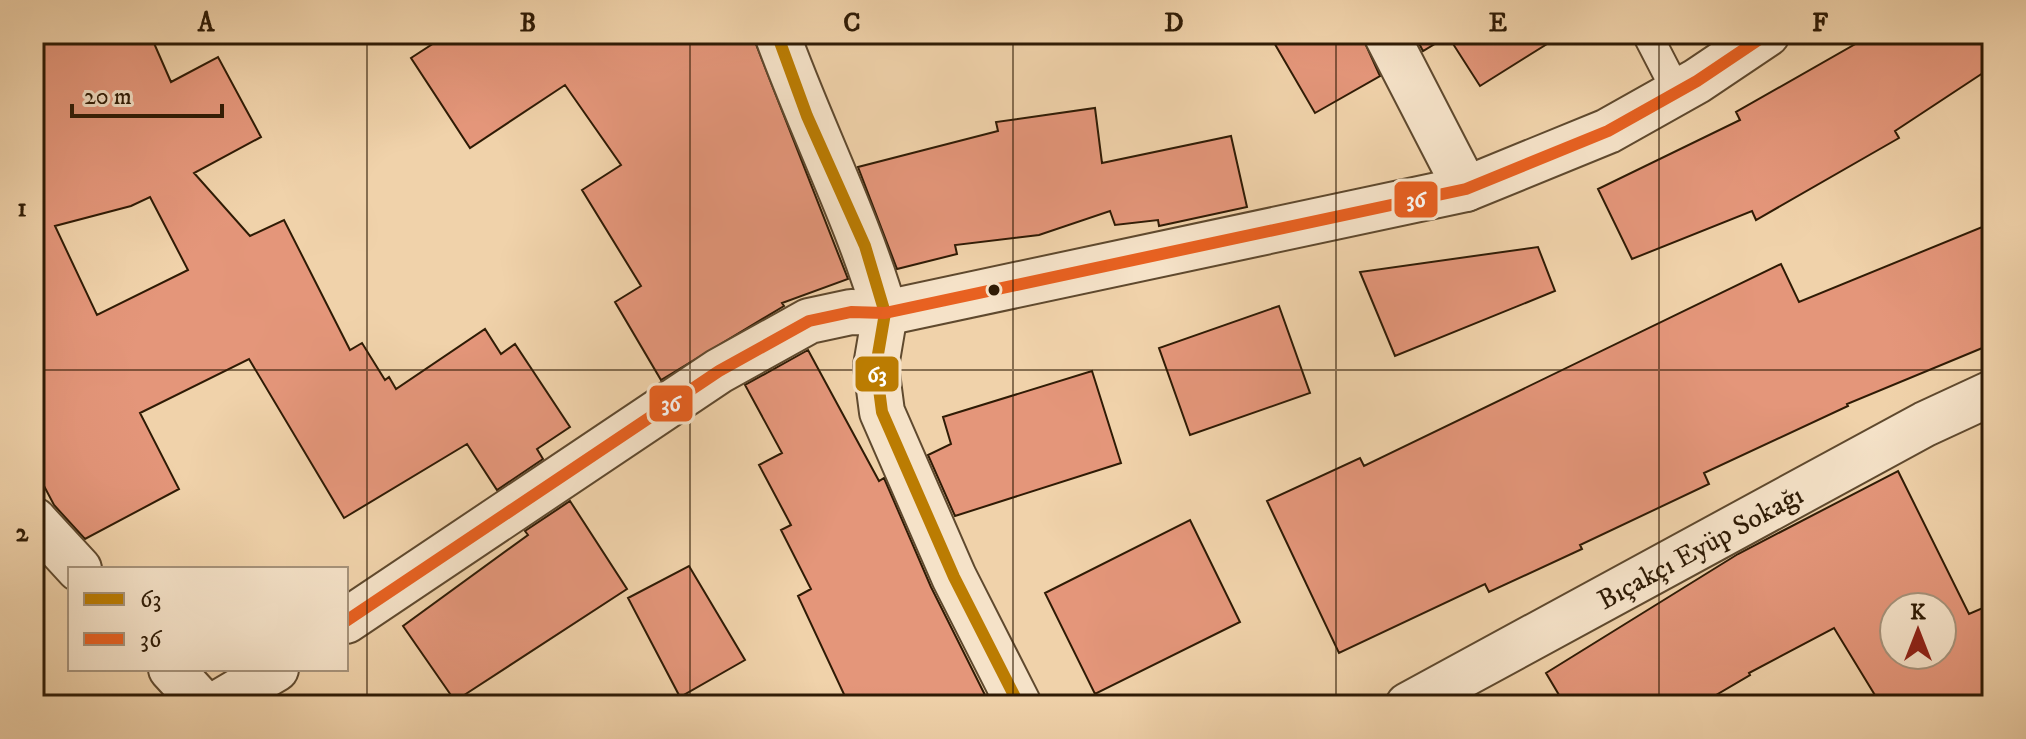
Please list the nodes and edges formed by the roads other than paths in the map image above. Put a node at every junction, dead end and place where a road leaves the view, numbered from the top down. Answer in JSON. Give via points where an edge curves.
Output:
{"nodes":[{"id":1,"x":777,"y":34,"type":"edge"},
{"id":2,"x":1386,"y":34,"type":"edge"},
{"id":3,"x":1647,"y":34,"type":"edge"},
{"id":4,"x":1767,"y":34,"type":"edge"},
{"id":5,"x":1677,"y":92,"type":"junction"},
{"id":6,"x":1466,"y":189,"type":"junction"},
{"id":7,"x":885,"y":313,"type":"junction"},
{"id":8,"x":1992,"y":393,"type":"edge"},
{"id":9,"x":34,"y":520,"type":"edge"},
{"id":10,"x":77,"y":567,"type":"edge"},
{"id":11,"x":348,"y":620,"type":"edge"},
{"id":12,"x":173,"y":671,"type":"edge"},
{"id":13,"x":273,"y":671,"type":"edge"},
{"id":14,"x":204,"y":705,"type":"edge"},
{"id":15,"x":215,"y":705,"type":"edge"},
{"id":16,"x":1019,"y":705,"type":"edge"},
{"id":17,"x":1408,"y":705,"type":"edge"}],
"edges":[{"from":1,"to":7,"type":"street","via":[[865,246]]},
{"from":2,"to":6,"type":"street"},
{"from":3,"to":5,"type":"lane"},
{"from":4,"to":5,"type":"street"},
{"from":5,"to":6,"type":"street","via":[[1608,131]]},
{"from":6,"to":7,"type":"street"},
{"from":7,"to":11,"type":"street","via":[[851,312],[809,321],[719,371]]},
{"from":7,"to":16,"type":"street","via":[[876,366],[882,412],[954,577]]},
{"from":8,"to":17,"type":"street","name":"Bıçakçı Eyüp Sokağı","via":[[1925,424]]},
{"from":9,"to":10,"type":"street"},
{"from":12,"to":14,"type":"street"},
{"from":13,"to":15,"type":"street"}]}
